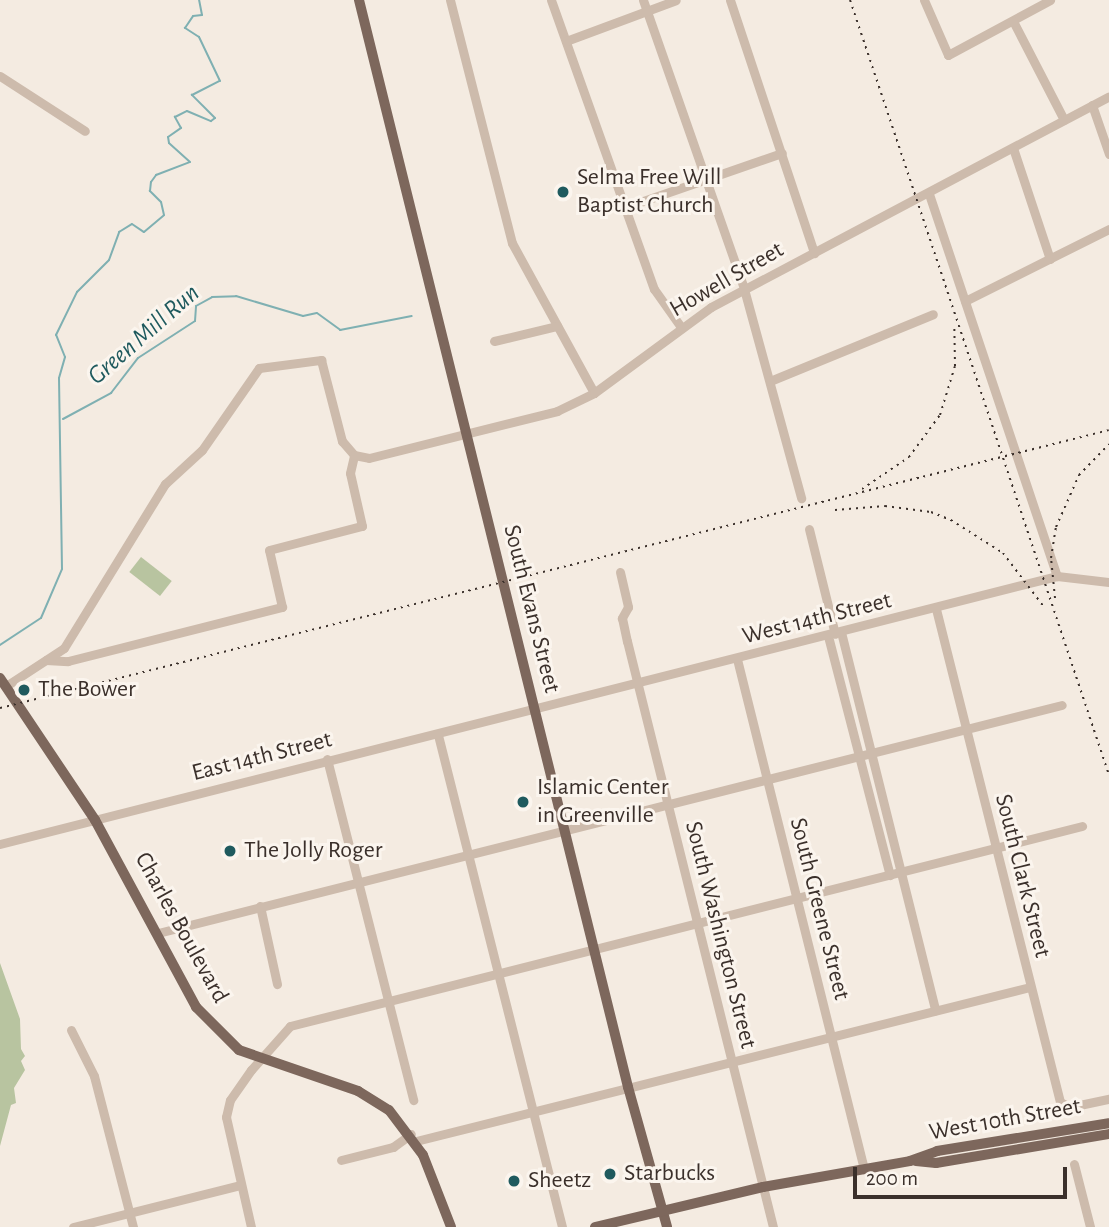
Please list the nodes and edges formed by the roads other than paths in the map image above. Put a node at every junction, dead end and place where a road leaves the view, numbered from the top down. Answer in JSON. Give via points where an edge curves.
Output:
{"nodes":[{"id":1,"x":359,"y":0,"type":"edge"},
{"id":2,"x":450,"y":0,"type":"edge"},
{"id":3,"x":551,"y":0,"type":"edge"},
{"id":4,"x":643,"y":0,"type":"edge"},
{"id":5,"x":676,"y":0,"type":"edge"},
{"id":6,"x":730,"y":0,"type":"edge"},
{"id":7,"x":924,"y":0,"type":"edge"},
{"id":8,"x":1050,"y":0,"type":"edge"},
{"id":9,"x":646,"y":11,"type":"junction"},
{"id":10,"x":1013,"y":21,"type":"junction"},
{"id":11,"x":566,"y":41,"type":"junction"},
{"id":12,"x":0,"y":76,"type":"edge"},
{"id":13,"x":1109,"y":96,"type":"edge"},
{"id":14,"x":1092,"y":105,"type":"junction"},
{"id":15,"x":1064,"y":120,"type":"junction"},
{"id":16,"x":85,"y":131,"type":"dead end"},
{"id":17,"x":1013,"y":148,"type":"junction"},
{"id":18,"x":782,"y":153,"type":"junction"},
{"id":19,"x":1109,"y":154,"type":"edge"},
{"id":20,"x":705,"y":180,"type":"junction"},
{"id":21,"x":929,"y":194,"type":"junction"},
{"id":22,"x":623,"y":208,"type":"junction"},
{"id":23,"x":1109,"y":229,"type":"edge"},
{"id":24,"x":814,"y":253,"type":"junction"},
{"id":25,"x":1050,"y":259,"type":"junction"},
{"id":26,"x":744,"y":289,"type":"junction"},
{"id":27,"x":965,"y":301,"type":"junction"},
{"id":28,"x":933,"y":314,"type":"dead end"},
{"id":29,"x":557,"y":326,"type":"junction"},
{"id":30,"x":681,"y":327,"type":"junction"},
{"id":31,"x":494,"y":341,"type":"dead end"},
{"id":32,"x":770,"y":381,"type":"junction"},
{"id":33,"x":594,"y":393,"type":"junction"},
{"id":34,"x":466,"y":435,"type":"junction"},
{"id":35,"x":355,"y":455,"type":"junction"},
{"id":36,"x":801,"y":498,"type":"dead end"},
{"id":37,"x":808,"y":529,"type":"dead end"},
{"id":38,"x":620,"y":572,"type":"dead end"},
{"id":39,"x":1057,"y":576,"type":"junction"},
{"id":40,"x":1109,"y":582,"type":"edge"},
{"id":41,"x":936,"y":608,"type":"junction"},
{"id":42,"x":835,"y":634,"type":"junction"},
{"id":43,"x":64,"y":648,"type":"junction"},
{"id":44,"x":76,"y":659,"type":"junction"},
{"id":45,"x":737,"y":659,"type":"junction"},
{"id":46,"x":46,"y":660,"type":"junction"},
{"id":47,"x":3,"y":682,"type":"edge"},
{"id":48,"x":638,"y":684,"type":"junction"},
{"id":49,"x":1062,"y":705,"type":"dead end"},
{"id":50,"x":534,"y":710,"type":"junction"},
{"id":51,"x":966,"y":728,"type":"junction"},
{"id":52,"x":438,"y":735,"type":"junction"},
{"id":53,"x":871,"y":752,"type":"junction"},
{"id":54,"x":859,"y":755,"type":"junction"},
{"id":55,"x":327,"y":759,"type":"junction"},
{"id":56,"x":766,"y":778,"type":"junction"},
{"id":57,"x":667,"y":803,"type":"junction"},
{"id":58,"x":95,"y":820,"type":"junction"},
{"id":59,"x":1082,"y":826,"type":"dead end"},
{"id":60,"x":563,"y":830,"type":"junction"},
{"id":61,"x":0,"y":844,"type":"edge"},
{"id":62,"x":996,"y":848,"type":"junction"},
{"id":63,"x":469,"y":854,"type":"junction"},
{"id":64,"x":901,"y":872,"type":"junction"},
{"id":65,"x":890,"y":875,"type":"junction"},
{"id":66,"x":357,"y":882,"type":"junction"},
{"id":67,"x":796,"y":898,"type":"junction"},
{"id":68,"x":260,"y":905,"type":"junction"},
{"id":69,"x":697,"y":923,"type":"junction"},
{"id":70,"x":158,"y":933,"type":"junction"},
{"id":71,"x":593,"y":950,"type":"junction"},
{"id":72,"x":499,"y":973,"type":"junction"},
{"id":73,"x":277,"y":984,"type":"dead end"},
{"id":74,"x":1030,"y":987,"type":"junction"},
{"id":75,"x":386,"y":1000,"type":"junction"},
{"id":76,"x":935,"y":1010,"type":"junction"},
{"id":77,"x":71,"y":1030,"type":"dead end"},
{"id":78,"x":831,"y":1037,"type":"junction"},
{"id":79,"x":260,"y":1059,"type":"junction"},
{"id":80,"x":732,"y":1062,"type":"junction"},
{"id":81,"x":628,"y":1087,"type":"junction"},
{"id":82,"x":1109,"y":1099,"type":"edge"},
{"id":83,"x":413,"y":1100,"type":"dead end"},
{"id":84,"x":533,"y":1111,"type":"junction"},
{"id":85,"x":1109,"y":1124,"type":"edge"},
{"id":86,"x":1109,"y":1133,"type":"edge"},
{"id":87,"x":413,"y":1138,"type":"junction"},
{"id":88,"x":341,"y":1160,"type":"dead end"},
{"id":89,"x":910,"y":1161,"type":"junction"},
{"id":90,"x":1074,"y":1164,"type":"dead end"},
{"id":91,"x":864,"y":1169,"type":"junction"},
{"id":92,"x":240,"y":1185,"type":"junction"},
{"id":93,"x":763,"y":1187,"type":"junction"},
{"id":94,"x":662,"y":1210,"type":"junction"},
{"id":95,"x":130,"y":1213,"type":"junction"},
{"id":96,"x":73,"y":1227,"type":"edge"},
{"id":97,"x":133,"y":1227,"type":"edge"},
{"id":98,"x":251,"y":1227,"type":"edge"},
{"id":99,"x":450,"y":1227,"type":"edge"},
{"id":100,"x":562,"y":1227,"type":"edge"},
{"id":101,"x":595,"y":1227,"type":"edge"},
{"id":102,"x":667,"y":1227,"type":"edge"},
{"id":103,"x":773,"y":1227,"type":"edge"},
{"id":104,"x":1090,"y":1227,"type":"edge"}],
"edges":[{"from":1,"to":34,"type":"main road","name":"South Evans Street"},
{"from":2,"to":29,"type":"street","via":[[512,243]]},
{"from":3,"to":11,"type":"street"},
{"from":4,"to":9,"type":"street"},
{"from":5,"to":9,"type":"street"},
{"from":6,"to":18,"type":"street"},
{"from":7,"to":10,"type":"street","via":[[948,55]]},
{"from":8,"to":10,"type":"street"},
{"from":9,"to":11,"type":"street"},
{"from":9,"to":20,"type":"street"},
{"from":10,"to":15,"type":"street"},
{"from":11,"to":22,"type":"street"},
{"from":12,"to":16,"type":"street"},
{"from":13,"to":14,"type":"street","name":"Howell Street"},
{"from":14,"to":15,"type":"street","name":"Howell Street"},
{"from":14,"to":19,"type":"street"},
{"from":15,"to":17,"type":"street","name":"Howell Street"},
{"from":17,"to":21,"type":"street","name":"Howell Street"},
{"from":17,"to":25,"type":"street"},
{"from":18,"to":20,"type":"street"},
{"from":18,"to":24,"type":"street"},
{"from":20,"to":22,"type":"street"},
{"from":20,"to":26,"type":"street"},
{"from":21,"to":24,"type":"street","name":"Howell Street"},
{"from":21,"to":27,"type":"street"},
{"from":22,"to":30,"type":"street","via":[[654,289]]},
{"from":23,"to":25,"type":"street"},
{"from":24,"to":26,"type":"street","name":"Howell Street"},
{"from":25,"to":27,"type":"street"},
{"from":26,"to":30,"type":"street","name":"Howell Street"},
{"from":26,"to":32,"type":"street"},
{"from":27,"to":39,"type":"street"},
{"from":28,"to":32,"type":"street"},
{"from":29,"to":31,"type":"street"},
{"from":29,"to":33,"type":"street"},
{"from":30,"to":33,"type":"street","name":"Howell Street"},
{"from":32,"to":36,"type":"street"},
{"from":33,"to":34,"type":"street","name":"Howell Street","via":[[557,411]]},
{"from":34,"to":35,"type":"street","name":"Howell Street","via":[[369,458]]},
{"from":34,"to":50,"type":"main road","name":"South Evans Street"},
{"from":35,"to":43,"type":"street","via":[[342,441],[321,360],[259,368],[202,450],[165,484]]},
{"from":35,"to":44,"type":"street","via":[[350,473],[362,526],[269,551],[282,607]]},
{"from":37,"to":42,"type":"street"},
{"from":38,"to":48,"type":"street","name":"South Washington Street","via":[[628,607],[622,618]]},
{"from":39,"to":40,"type":"street","name":"West 14th Street"},
{"from":39,"to":41,"type":"street","name":"West 14th Street"},
{"from":41,"to":42,"type":"street","name":"West 14th Street"},
{"from":41,"to":51,"type":"street","name":"South Clark Street"},
{"from":42,"to":45,"type":"street","name":"West 14th Street"},
{"from":42,"to":53,"type":"street"},
{"from":42,"to":54,"type":"street"},
{"from":43,"to":44,"type":"street"},
{"from":43,"to":46,"type":"street"},
{"from":44,"to":46,"type":"street"},
{"from":45,"to":48,"type":"street","name":"West 14th Street"},
{"from":45,"to":56,"type":"street","name":"South Greene Street"},
{"from":46,"to":47,"type":"street"},
{"from":47,"to":58,"type":"main road","name":"Charles Boulevard"},
{"from":48,"to":50,"type":"street","name":"West 14th Street"},
{"from":48,"to":57,"type":"street","name":"South Washington Street"},
{"from":49,"to":51,"type":"street"},
{"from":50,"to":52,"type":"street","name":"East 14th Street"},
{"from":50,"to":60,"type":"main road","name":"South Evans Street"},
{"from":51,"to":53,"type":"street"},
{"from":51,"to":62,"type":"street","name":"South Clark Street"},
{"from":52,"to":55,"type":"street","name":"East 14th Street"},
{"from":52,"to":63,"type":"street"},
{"from":53,"to":54,"type":"street"},
{"from":53,"to":64,"type":"street"},
{"from":54,"to":56,"type":"street"},
{"from":54,"to":65,"type":"street"},
{"from":55,"to":58,"type":"street","name":"East 14th Street"},
{"from":55,"to":66,"type":"street"},
{"from":56,"to":57,"type":"street"},
{"from":56,"to":67,"type":"street","name":"South Greene Street"},
{"from":57,"to":60,"type":"street"},
{"from":57,"to":69,"type":"street","name":"South Washington Street"},
{"from":58,"to":61,"type":"street","name":"East 14th Street"},
{"from":58,"to":70,"type":"main road","name":"Charles Boulevard"},
{"from":59,"to":62,"type":"street"},
{"from":60,"to":63,"type":"street"},
{"from":60,"to":71,"type":"main road","name":"South Evans Street"},
{"from":62,"to":64,"type":"street"},
{"from":62,"to":74,"type":"street","name":"South Clark Street"},
{"from":63,"to":66,"type":"street"},
{"from":63,"to":72,"type":"street"},
{"from":64,"to":65,"type":"street"},
{"from":64,"to":76,"type":"street"},
{"from":65,"to":67,"type":"street"},
{"from":66,"to":68,"type":"street"},
{"from":66,"to":75,"type":"street"},
{"from":67,"to":69,"type":"street"},
{"from":67,"to":78,"type":"street","name":"South Greene Street"},
{"from":68,"to":70,"type":"street"},
{"from":68,"to":73,"type":"street"},
{"from":69,"to":71,"type":"street"},
{"from":69,"to":80,"type":"street","name":"South Washington Street"},
{"from":70,"to":79,"type":"main road","name":"Charles Boulevard","via":[[196,1007],[225,1040]]},
{"from":71,"to":72,"type":"street"},
{"from":71,"to":81,"type":"main road","name":"South Evans Street"},
{"from":72,"to":75,"type":"street"},
{"from":72,"to":84,"type":"street"},
{"from":74,"to":76,"type":"street"},
{"from":74,"to":82,"type":"street","name":"South Clark Street","via":[[1060,1102],[1070,1107]]},
{"from":75,"to":79,"type":"street","via":[[290,1026]]},
{"from":75,"to":83,"type":"street"},
{"from":76,"to":78,"type":"street"},
{"from":77,"to":95,"type":"street","via":[[94,1076]]},
{"from":78,"to":80,"type":"street"},
{"from":78,"to":91,"type":"street","name":"South Greene Street"},
{"from":79,"to":87,"type":"main road","name":"Charles Boulevard","via":[[358,1091],[389,1110]]},
{"from":79,"to":92,"type":"street","via":[[230,1100],[226,1117]]},
{"from":80,"to":81,"type":"street"},
{"from":80,"to":93,"type":"street","name":"South Washington Street"},
{"from":81,"to":84,"type":"street"},
{"from":81,"to":94,"type":"main road","name":"South Evans Street"},
{"from":84,"to":87,"type":"street"},
{"from":84,"to":100,"type":"street"},
{"from":85,"to":89,"type":"main road","name":"West 10th Street","via":[[937,1151]]},
{"from":86,"to":89,"type":"main road","name":"West 10th Street","via":[[936,1163]]},
{"from":87,"to":88,"type":"street"},
{"from":87,"to":99,"type":"main road","name":"Charles Boulevard"},
{"from":89,"to":91,"type":"main road","name":"West 10th Street"},
{"from":90,"to":104,"type":"street"},
{"from":91,"to":93,"type":"main road","name":"West 10th Street"},
{"from":92,"to":95,"type":"street"},
{"from":92,"to":98,"type":"street"},
{"from":93,"to":94,"type":"main road","name":"West 10th Street"},
{"from":93,"to":103,"type":"street","name":"South Washington Street"},
{"from":94,"to":101,"type":"main road","name":"West 10th Street"},
{"from":94,"to":102,"type":"main road","name":"South Evans Street"},
{"from":95,"to":96,"type":"street"},
{"from":95,"to":97,"type":"street"}]}
